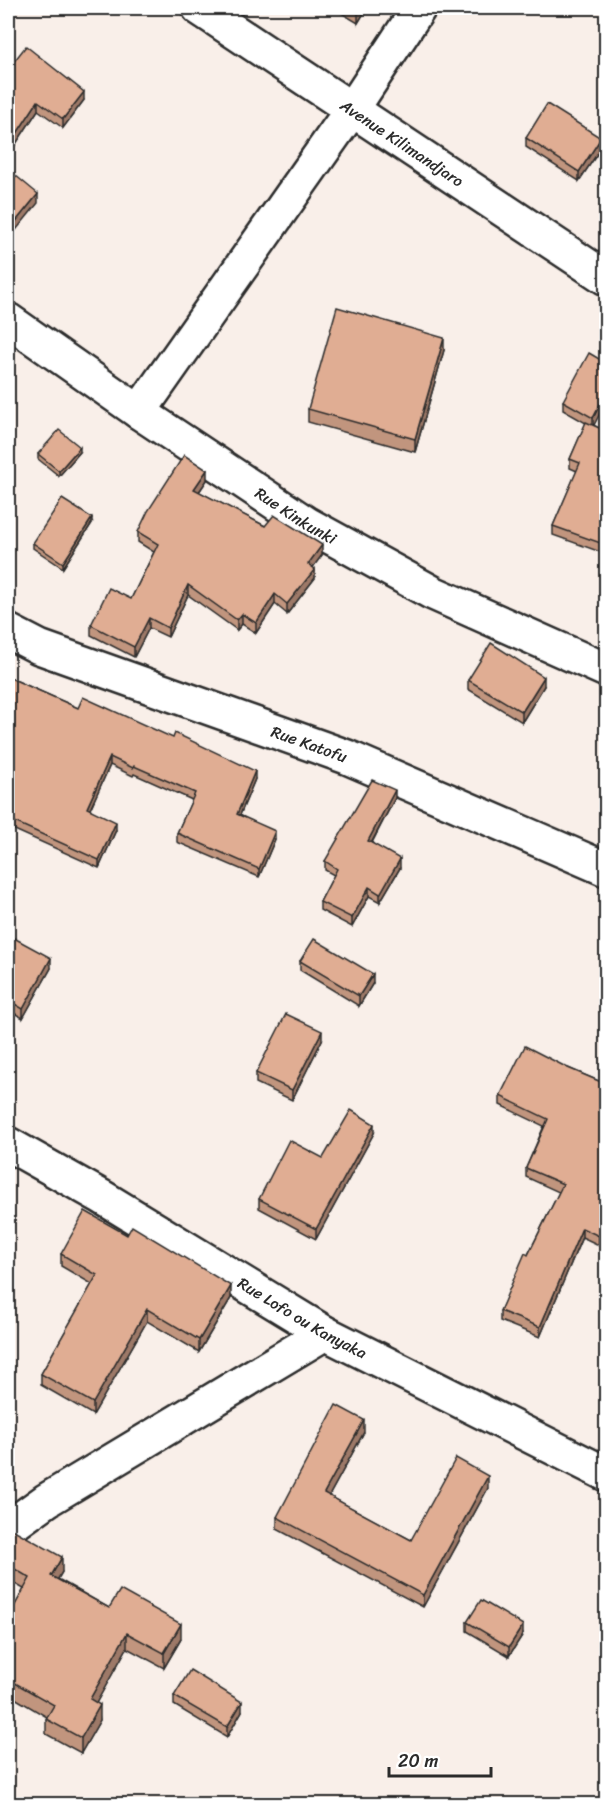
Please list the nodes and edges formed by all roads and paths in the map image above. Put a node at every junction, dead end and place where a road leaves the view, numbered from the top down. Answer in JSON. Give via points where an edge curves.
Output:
{"nodes":[{"id":1,"x":199,"y":8,"type":"edge"},
{"id":2,"x":419,"y":8,"type":"edge"},
{"id":3,"x":353,"y":108,"type":"junction"},
{"id":4,"x":606,"y":278,"type":"edge"},
{"id":5,"x":8,"y":320,"type":"edge"},
{"id":6,"x":139,"y":412,"type":"junction"},
{"id":7,"x":8,"y":631,"type":"edge"},
{"id":8,"x":606,"y":670,"type":"edge"},
{"id":9,"x":606,"y":869,"type":"edge"},
{"id":10,"x":8,"y":1144,"type":"edge"},
{"id":11,"x":325,"y":1333,"type":"junction"},
{"id":12,"x":606,"y":1474,"type":"edge"},
{"id":13,"x":8,"y":1528,"type":"edge"}],
"edges":[{"from":1,"to":3,"type":"street","name":"Avenue Kilimandjaro"},
{"from":2,"to":3,"type":"street"},
{"from":3,"to":4,"type":"street","name":"Avenue Kilimandjaro"},
{"from":3,"to":6,"type":"street"},
{"from":5,"to":6,"type":"street","name":"Rue Kinkunki"},
{"from":6,"to":8,"type":"street","name":"Rue Kinkunki","via":[[307,524],[433,593]]},
{"from":7,"to":9,"type":"street","name":"Rue Katofu","via":[[39,647],[347,757]]},
{"from":10,"to":11,"type":"street","name":"Rue Lofo ou Kanyaka"},
{"from":11,"to":12,"type":"street","name":"Rue Lofo ou Kanyaka"},
{"from":11,"to":13,"type":"street","via":[[47,1500]]}]}
